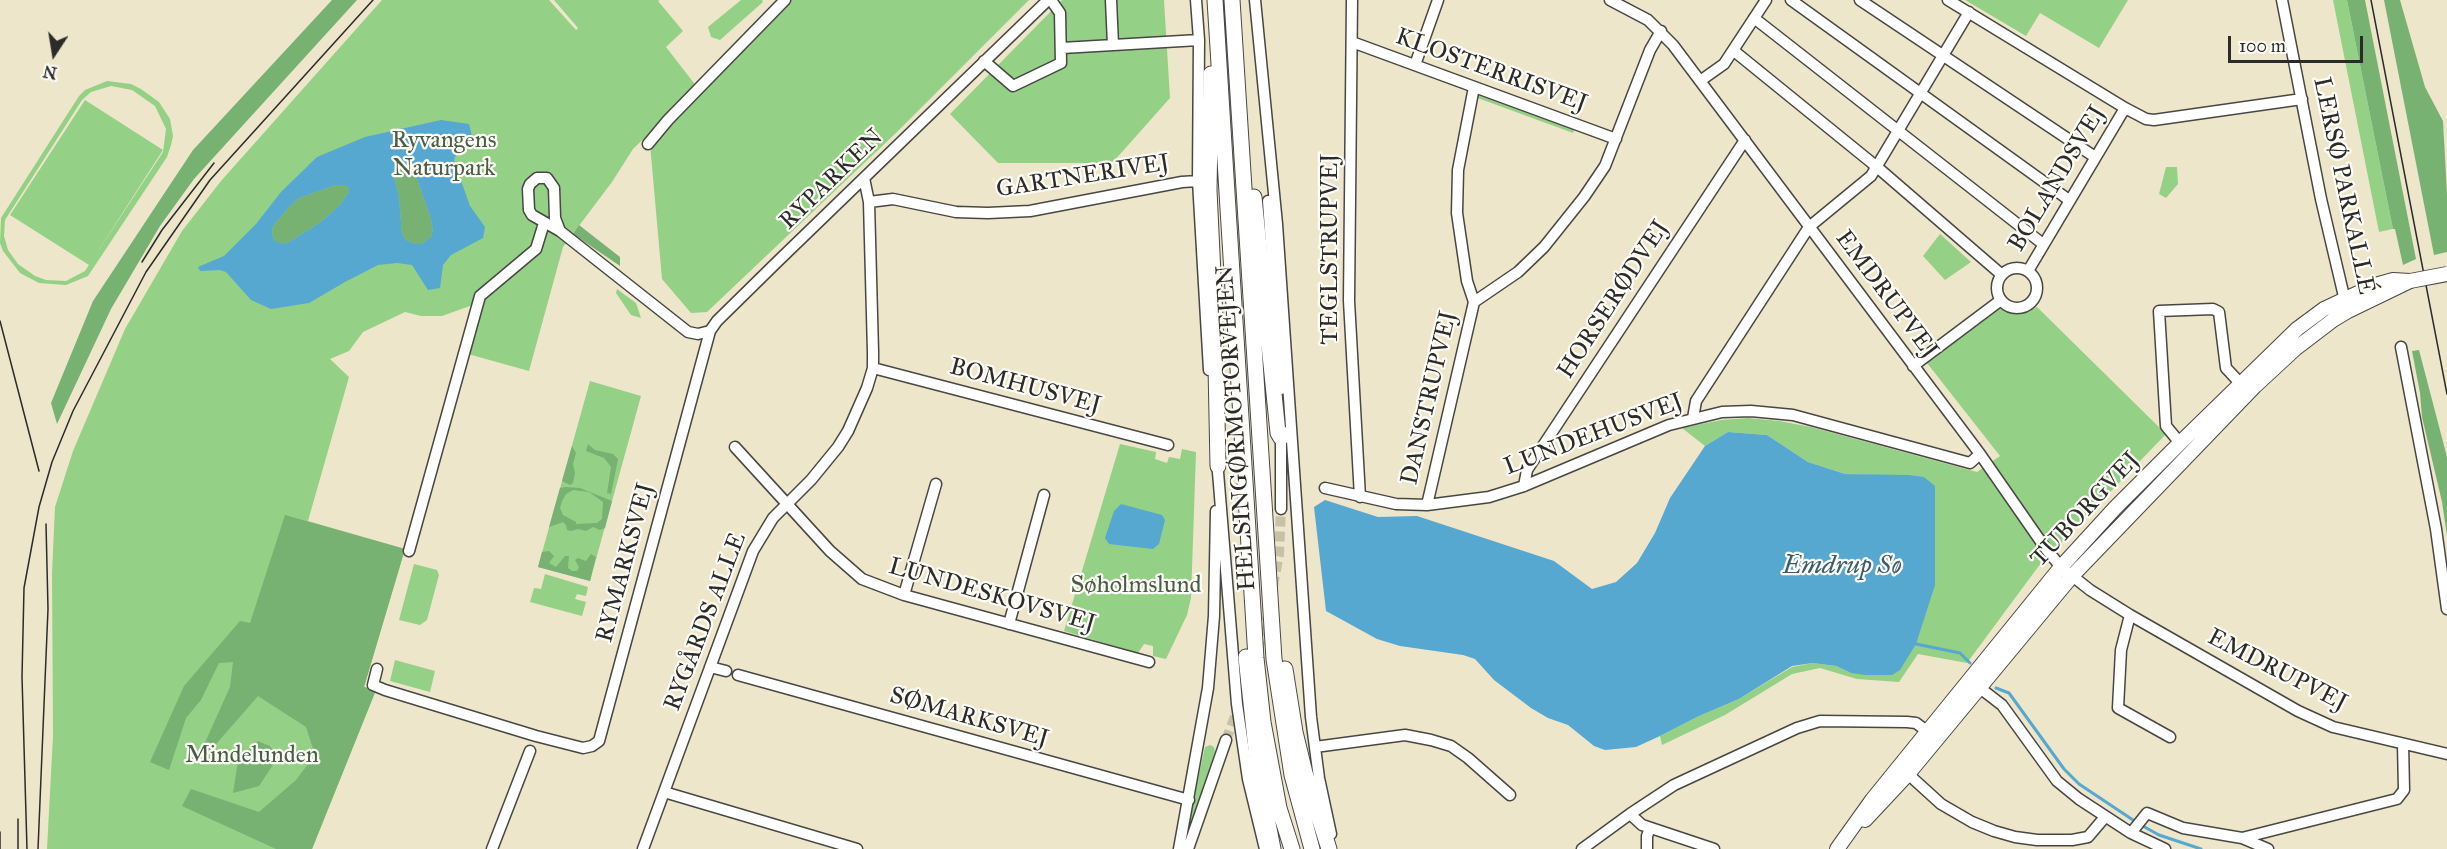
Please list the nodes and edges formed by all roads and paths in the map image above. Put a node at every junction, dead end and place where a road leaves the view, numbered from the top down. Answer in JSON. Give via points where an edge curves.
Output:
{"nodes":[{"id":1,"x":785,"y":0,"type":"edge"},
{"id":2,"x":1050,"y":0,"type":"edge"},
{"id":3,"x":1111,"y":0,"type":"edge"},
{"id":4,"x":1196,"y":0,"type":"edge"},
{"id":5,"x":1232,"y":0,"type":"edge"},
{"id":6,"x":1255,"y":0,"type":"edge"},
{"id":7,"x":1352,"y":0,"type":"edge"},
{"id":8,"x":1438,"y":0,"type":"edge"},
{"id":9,"x":1610,"y":0,"type":"edge"},
{"id":10,"x":1641,"y":0,"type":"edge"},
{"id":11,"x":1766,"y":0,"type":"edge"},
{"id":12,"x":1791,"y":0,"type":"edge"},
{"id":13,"x":1860,"y":0,"type":"edge"},
{"id":14,"x":1948,"y":0,"type":"edge"},
{"id":15,"x":2282,"y":0,"type":"edge"},
{"id":16,"x":1215,"y":3,"type":"edge"},
{"id":17,"x":1634,"y":11,"type":"junction"},
{"id":18,"x":1969,"y":12,"type":"junction"},
{"id":19,"x":1754,"y":18,"type":"junction"},
{"id":20,"x":1661,"y":31,"type":"junction"},
{"id":21,"x":1199,"y":40,"type":"junction"},
{"id":22,"x":1352,"y":42,"type":"junction"},
{"id":23,"x":1113,"y":45,"type":"junction"},
{"id":24,"x":1062,"y":48,"type":"junction"},
{"id":25,"x":1734,"y":51,"type":"junction"},
{"id":26,"x":1942,"y":55,"type":"junction"},
{"id":27,"x":1261,"y":60,"type":"junction"},
{"id":28,"x":984,"y":61,"type":"junction"},
{"id":29,"x":1414,"y":65,"type":"junction"},
{"id":30,"x":1700,"y":81,"type":"junction"},
{"id":31,"x":1474,"y":87,"type":"junction"},
{"id":32,"x":1921,"y":93,"type":"junction"},
{"id":33,"x":2302,"y":99,"type":"junction"},
{"id":34,"x":2125,"y":108,"type":"junction"},
{"id":35,"x":1240,"y":129,"type":"junction"},
{"id":36,"x":1899,"y":131,"type":"junction"},
{"id":37,"x":1616,"y":139,"type":"junction"},
{"id":38,"x":1745,"y":140,"type":"junction"},
{"id":39,"x":648,"y":144,"type":"dead end"},
{"id":40,"x":2095,"y":157,"type":"junction"},
{"id":41,"x":1877,"y":167,"type":"junction"},
{"id":42,"x":864,"y":178,"type":"junction"},
{"id":43,"x":1198,"y":181,"type":"junction"},
{"id":44,"x":2069,"y":200,"type":"junction"},
{"id":45,"x":869,"y":202,"type":"junction"},
{"id":46,"x":544,"y":223,"type":"junction"},
{"id":47,"x":1809,"y":227,"type":"junction"},
{"id":48,"x":560,"y":231,"type":"junction"},
{"id":49,"x":2043,"y":244,"type":"junction"},
{"id":50,"x":2028,"y":271,"type":"junction"},
{"id":51,"x":2447,"y":274,"type":"edge"},
{"id":52,"x":2002,"y":275,"type":"junction"},
{"id":53,"x":2001,"y":300,"type":"junction"},
{"id":54,"x":1474,"y":302,"type":"junction"},
{"id":55,"x":2346,"y":304,"type":"junction"},
{"id":56,"x":710,"y":330,"type":"junction"},
{"id":57,"x":2401,"y":347,"type":"dead end"},
{"id":58,"x":1913,"y":366,"type":"junction"},
{"id":59,"x":873,"y":368,"type":"junction"},
{"id":60,"x":2240,"y":383,"type":"junction"},
{"id":61,"x":1693,"y":418,"type":"junction"},
{"id":62,"x":1281,"y":438,"type":"junction"},
{"id":63,"x":2180,"y":443,"type":"junction"},
{"id":64,"x":1168,"y":445,"type":"dead end"},
{"id":65,"x":735,"y":447,"type":"dead end"},
{"id":66,"x":1980,"y":454,"type":"junction"},
{"id":67,"x":1218,"y":466,"type":"junction"},
{"id":68,"x":936,"y":484,"type":"dead end"},
{"id":69,"x":1524,"y":486,"type":"junction"},
{"id":70,"x":1325,"y":488,"type":"dead end"},
{"id":71,"x":1044,"y":495,"type":"dead end"},
{"id":72,"x":1360,"y":497,"type":"junction"},
{"id":73,"x":788,"y":503,"type":"junction"},
{"id":74,"x":1427,"y":505,"type":"junction"},
{"id":75,"x":1281,"y":509,"type":"tunnel mouth"},
{"id":76,"x":1247,"y":528,"type":"junction"},
{"id":77,"x":410,"y":551,"type":"dead end"},
{"id":78,"x":1267,"y":558,"type":"junction"},
{"id":79,"x":2061,"y":567,"type":"junction"},
{"id":80,"x":2072,"y":576,"type":"junction"},
{"id":81,"x":904,"y":595,"type":"junction"},
{"id":82,"x":2447,"y":609,"type":"edge"},
{"id":83,"x":2130,"y":615,"type":"junction"},
{"id":84,"x":1009,"y":624,"type":"junction"},
{"id":85,"x":1149,"y":662,"type":"dead end"},
{"id":86,"x":710,"y":667,"type":"junction"},
{"id":87,"x":377,"y":669,"type":"dead end"},
{"id":88,"x":726,"y":671,"type":"dead end"},
{"id":89,"x":738,"y":675,"type":"dead end"},
{"id":90,"x":1976,"y":683,"type":"junction"},
{"id":91,"x":1928,"y":732,"type":"junction"},
{"id":92,"x":2170,"y":737,"type":"dead end"},
{"id":93,"x":1226,"y":740,"type":"tunnel mouth"},
{"id":94,"x":2403,"y":744,"type":"junction"},
{"id":95,"x":1315,"y":747,"type":"junction"},
{"id":96,"x":530,"y":751,"type":"dead end"},
{"id":97,"x":2447,"y":754,"type":"edge"},
{"id":98,"x":1908,"y":774,"type":"junction"},
{"id":99,"x":664,"y":792,"type":"junction"},
{"id":100,"x":1510,"y":795,"type":"dead end"},
{"id":101,"x":1189,"y":800,"type":"junction"},
{"id":102,"x":1630,"y":814,"type":"junction"},
{"id":103,"x":2105,"y":817,"type":"junction"},
{"id":104,"x":1650,"y":828,"type":"junction"},
{"id":105,"x":2131,"y":833,"type":"junction"},
{"id":106,"x":1848,"y":836,"type":"junction"},
{"id":107,"x":2242,"y":838,"type":"junction"},
{"id":108,"x":2036,"y":844,"type":"edge"},
{"id":109,"x":492,"y":849,"type":"edge"},
{"id":110,"x":643,"y":849,"type":"edge"},
{"id":111,"x":857,"y":849,"type":"edge"},
{"id":112,"x":1179,"y":849,"type":"edge"},
{"id":113,"x":1188,"y":849,"type":"edge"},
{"id":114,"x":1265,"y":849,"type":"edge"},
{"id":115,"x":1273,"y":849,"type":"edge"},
{"id":116,"x":1292,"y":849,"type":"edge"},
{"id":117,"x":1312,"y":849,"type":"edge"},
{"id":118,"x":1329,"y":849,"type":"edge"},
{"id":119,"x":1335,"y":849,"type":"edge"},
{"id":120,"x":1582,"y":849,"type":"edge"},
{"id":121,"x":1647,"y":849,"type":"edge"},
{"id":122,"x":1714,"y":849,"type":"edge"},
{"id":123,"x":1838,"y":849,"type":"edge"},
{"id":124,"x":2165,"y":849,"type":"edge"},
{"id":125,"x":2268,"y":849,"type":"edge"}],
"edges":[{"from":1,"to":39,"type":"street"},
{"from":2,"to":24,"type":"street","name":"RYPARKEN","via":[[1060,13]]},
{"from":2,"to":28,"type":"street","name":"RYPARKEN"},
{"from":3,"to":23,"type":"street"},
{"from":4,"to":21,"type":"street"},
{"from":5,"to":35,"type":"highway","name":"HELSINGØRMOTORVEJEN"},
{"from":6,"to":27,"type":"street"},
{"from":7,"to":22,"type":"street","name":"TEGLSTRUPVEJ"},
{"from":8,"to":29,"type":"street"},
{"from":9,"to":17,"type":"street","name":"EMDRUPVEJ"},
{"from":10,"to":17,"type":"street"},
{"from":11,"to":19,"type":"street"},
{"from":12,"to":32,"type":"street"},
{"from":13,"to":26,"type":"street"},
{"from":14,"to":18,"type":"street"},
{"from":15,"to":33,"type":"street","name":"LERSØ PARKALLÉ"},
{"from":16,"to":67,"type":"highway","via":[[1209,159]]},
{"from":16,"to":76,"type":"highway","name":"HELSINGØRMOTORVEJEN"},
{"from":17,"to":20,"type":"street","name":"EMDRUPVEJ"},
{"from":18,"to":26,"type":"street"},
{"from":18,"to":34,"type":"street"},
{"from":19,"to":25,"type":"street"},
{"from":19,"to":36,"type":"street"},
{"from":20,"to":30,"type":"street","name":"EMDRUPVEJ"},
{"from":20,"to":37,"type":"street"},
{"from":21,"to":23,"type":"street"},
{"from":21,"to":43,"type":"street"},
{"from":22,"to":29,"type":"street","name":"KLOSTERRISVEJ"},
{"from":22,"to":72,"type":"street","name":"TEGLSTRUPVEJ","via":[[1349,301]]},
{"from":23,"to":24,"type":"street"},
{"from":24,"to":28,"type":"street","via":[[1061,63],[1013,86]]},
{"from":25,"to":30,"type":"street","via":[[1723,65]]},
{"from":25,"to":41,"type":"street"},
{"from":26,"to":32,"type":"street"},
{"from":26,"to":40,"type":"street"},
{"from":27,"to":62,"type":"street","via":[[1284,433]]},
{"from":27,"to":95,"type":"street","via":[[1278,236]]},
{"from":28,"to":42,"type":"street","name":"RYPARKEN"},
{"from":29,"to":31,"type":"street","name":"KLOSTERRISVEJ"},
{"from":30,"to":38,"type":"street","name":"EMDRUPVEJ"},
{"from":31,"to":37,"type":"street","name":"KLOSTERRISVEJ"},
{"from":31,"to":54,"type":"street","name":"DANSTRUPVEJ","via":[[1458,170],[1457,213]]},
{"from":32,"to":36,"type":"street"},
{"from":32,"to":44,"type":"street"},
{"from":33,"to":34,"type":"street","via":[[2154,120]]},
{"from":33,"to":55,"type":"street","name":"LERSØ PARKALLÉ"},
{"from":34,"to":40,"type":"street","name":"BOLANDSVEJ"},
{"from":35,"to":62,"type":"highway","via":[[1255,204]]},
{"from":35,"to":78,"type":"highway","name":"HELSINGØRMOTORVEJEN"},
{"from":36,"to":41,"type":"street"},
{"from":36,"to":49,"type":"street"},
{"from":37,"to":54,"type":"street","via":[[1605,166],[1544,247],[1518,272]]},
{"from":38,"to":47,"type":"street","name":"EMDRUPVEJ"},
{"from":38,"to":69,"type":"street","name":"HORSERØDVEJ","via":[[1527,470]]},
{"from":40,"to":44,"type":"street","name":"BOLANDSVEJ"},
{"from":41,"to":47,"type":"street"},
{"from":41,"to":52,"type":"street"},
{"from":42,"to":45,"type":"street"},
{"from":42,"to":56,"type":"street","name":"RYPARKEN"},
{"from":43,"to":45,"type":"street","name":"GARTNERIVEJ","via":[[1030,211],[956,212],[893,199]]},
{"from":43,"to":67,"type":"street"},
{"from":44,"to":49,"type":"street","name":"BOLANDSVEJ"},
{"from":45,"to":59,"type":"street"},
{"from":46,"to":48,"type":"street"},
{"from":46,"to":48,"type":"street","via":[[529,210],[528,189],[537,178],[547,178],[555,188],[555,218]]},
{"from":46,"to":77,"type":"street","via":[[536,249],[480,296]]},
{"from":47,"to":58,"type":"street","name":"EMDRUPVEJ"},
{"from":47,"to":61,"type":"street","via":[[1696,401]]},
{"from":48,"to":56,"type":"street","via":[[688,332]]},
{"from":49,"to":50,"type":"street","name":"BOLANDSVEJ"},
{"from":50,"to":52,"type":"street","via":[[2014,268]]},
{"from":50,"to":53,"type":"street","via":[[2037,290],[2030,302],[2012,307]]},
{"from":51,"to":55,"type":"main road","name":"TUBORGVEJ","bridge":true,"via":[[2410,281]]},
{"from":52,"to":53,"type":"street","via":[[1997,288]]},
{"from":53,"to":58,"type":"street"},
{"from":54,"to":74,"type":"street","name":"DANSTRUPVEJ"},
{"from":55,"to":60,"type":"main road","name":"TUBORGVEJ","via":[[2324,309],[2297,329]]},
{"from":55,"to":80,"type":"main road","name":"TUBORGVEJ","via":[[2255,386]]},
{"from":56,"to":87,"type":"street","name":"RYMARKSVEJ","via":[[599,741],[583,748],[385,690],[372,685]]},
{"from":57,"to":82,"type":"street"},
{"from":58,"to":66,"type":"street","name":"EMDRUPVEJ"},
{"from":59,"to":64,"type":"street","name":"BOMHUSVEJ"},
{"from":59,"to":73,"type":"street","name":"RYGÅRDS ALLE","via":[[847,433],[812,480]]},
{"from":60,"to":63,"type":"main road","name":"TUBORGVEJ"},
{"from":60,"to":63,"type":"street","via":[[2226,368],[2219,312],[2159,311],[2166,426]]},
{"from":61,"to":66,"type":"street","name":"LUNDEHUSVEJ","via":[[1722,412],[1793,415],[1970,463]]},
{"from":61,"to":69,"type":"street","name":"LUNDEHUSVEJ"},
{"from":62,"to":75,"type":"street"},
{"from":63,"to":79,"type":"main road","name":"TUBORGVEJ"},
{"from":65,"to":73,"type":"street","name":"LUNDESKOVSVEJ"},
{"from":66,"to":79,"type":"street","name":"EMDRUPVEJ"},
{"from":67,"to":101,"type":"street","via":[[1212,651]]},
{"from":67,"to":114,"type":"street","via":[[1237,704],[1248,779]]},
{"from":68,"to":81,"type":"street"},
{"from":69,"to":74,"type":"street","name":"LUNDEHUSVEJ","via":[[1489,497]]},
{"from":70,"to":72,"type":"street","name":"LUNDEHUSVEJ"},
{"from":71,"to":84,"type":"street"},
{"from":72,"to":74,"type":"street","name":"LUNDEHUSVEJ"},
{"from":73,"to":81,"type":"street","name":"LUNDESKOVSVEJ","via":[[862,579]]},
{"from":73,"to":86,"type":"street","name":"RYGÅRDS ALLE","via":[[773,518],[753,551]]},
{"from":76,"to":115,"type":"highway","via":[[1249,699]]},
{"from":76,"to":116,"type":"highway","name":"HELSINGØRMOTORVEJEN","via":[[1263,722],[1279,808]]},
{"from":78,"to":117,"type":"highway","name":"HELSINGØRMOTORVEJEN","via":[[1284,735]]},
{"from":78,"to":118,"type":"highway","via":[[1295,732]]},
{"from":79,"to":80,"type":"street","name":"EMDRUPVEJ"},
{"from":79,"to":90,"type":"main road","name":"TUBORGVEJ"},
{"from":80,"to":83,"type":"street","name":"EMDRUPVEJ"},
{"from":80,"to":90,"type":"main road","name":"TUBORGVEJ"},
{"from":81,"to":84,"type":"street","name":"LUNDESKOVSVEJ"},
{"from":83,"to":92,"type":"street","via":[[2121,650],[2118,708]]},
{"from":83,"to":94,"type":"street","name":"EMDRUPVEJ","via":[[2298,711],[2333,727]]},
{"from":84,"to":85,"type":"street","name":"LUNDESKOVSVEJ"},
{"from":86,"to":88,"type":"street"},
{"from":86,"to":99,"type":"street","name":"RYGÅRDS ALLE"},
{"from":89,"to":101,"type":"street","name":"SØMARKSVEJ"},
{"from":90,"to":91,"type":"main road","name":"TUBORGVEJ"},
{"from":90,"to":98,"type":"main road","name":"TUBORGVEJ"},
{"from":90,"to":103,"type":"street","via":[[2002,705],[2057,781]]},
{"from":91,"to":102,"type":"street","via":[[1916,723],[1820,721],[1674,785]]},
{"from":91,"to":106,"type":"main road","name":"TUBORGVEJ"},
{"from":93,"to":113,"type":"street"},
{"from":94,"to":97,"type":"street","name":"EMDRUPVEJ"},
{"from":94,"to":107,"type":"street","via":[[2404,790],[2397,799]]},
{"from":95,"to":100,"type":"street","via":[[1405,735],[1431,740],[1451,746]]},
{"from":95,"to":119,"type":"street"},
{"from":96,"to":109,"type":"street"},
{"from":98,"to":106,"type":"main road","name":"TUBORGVEJ"},
{"from":98,"to":108,"type":"street","via":[[1941,804],[1972,822]]},
{"from":99,"to":110,"type":"street","name":"RYGÅRDS ALLE"},
{"from":99,"to":111,"type":"street"},
{"from":101,"to":112,"type":"street"},
{"from":102,"to":104,"type":"street"},
{"from":102,"to":120,"type":"street"},
{"from":103,"to":105,"type":"street"},
{"from":103,"to":108,"type":"street","via":[[2088,837]]},
{"from":104,"to":121,"type":"street"},
{"from":104,"to":122,"type":"street"},
{"from":105,"to":107,"type":"street","via":[[2147,813],[2183,828]]},
{"from":105,"to":124,"type":"street"},
{"from":106,"to":123,"type":"main road","name":"TUBORGVEJ"},
{"from":107,"to":125,"type":"street"}]}
